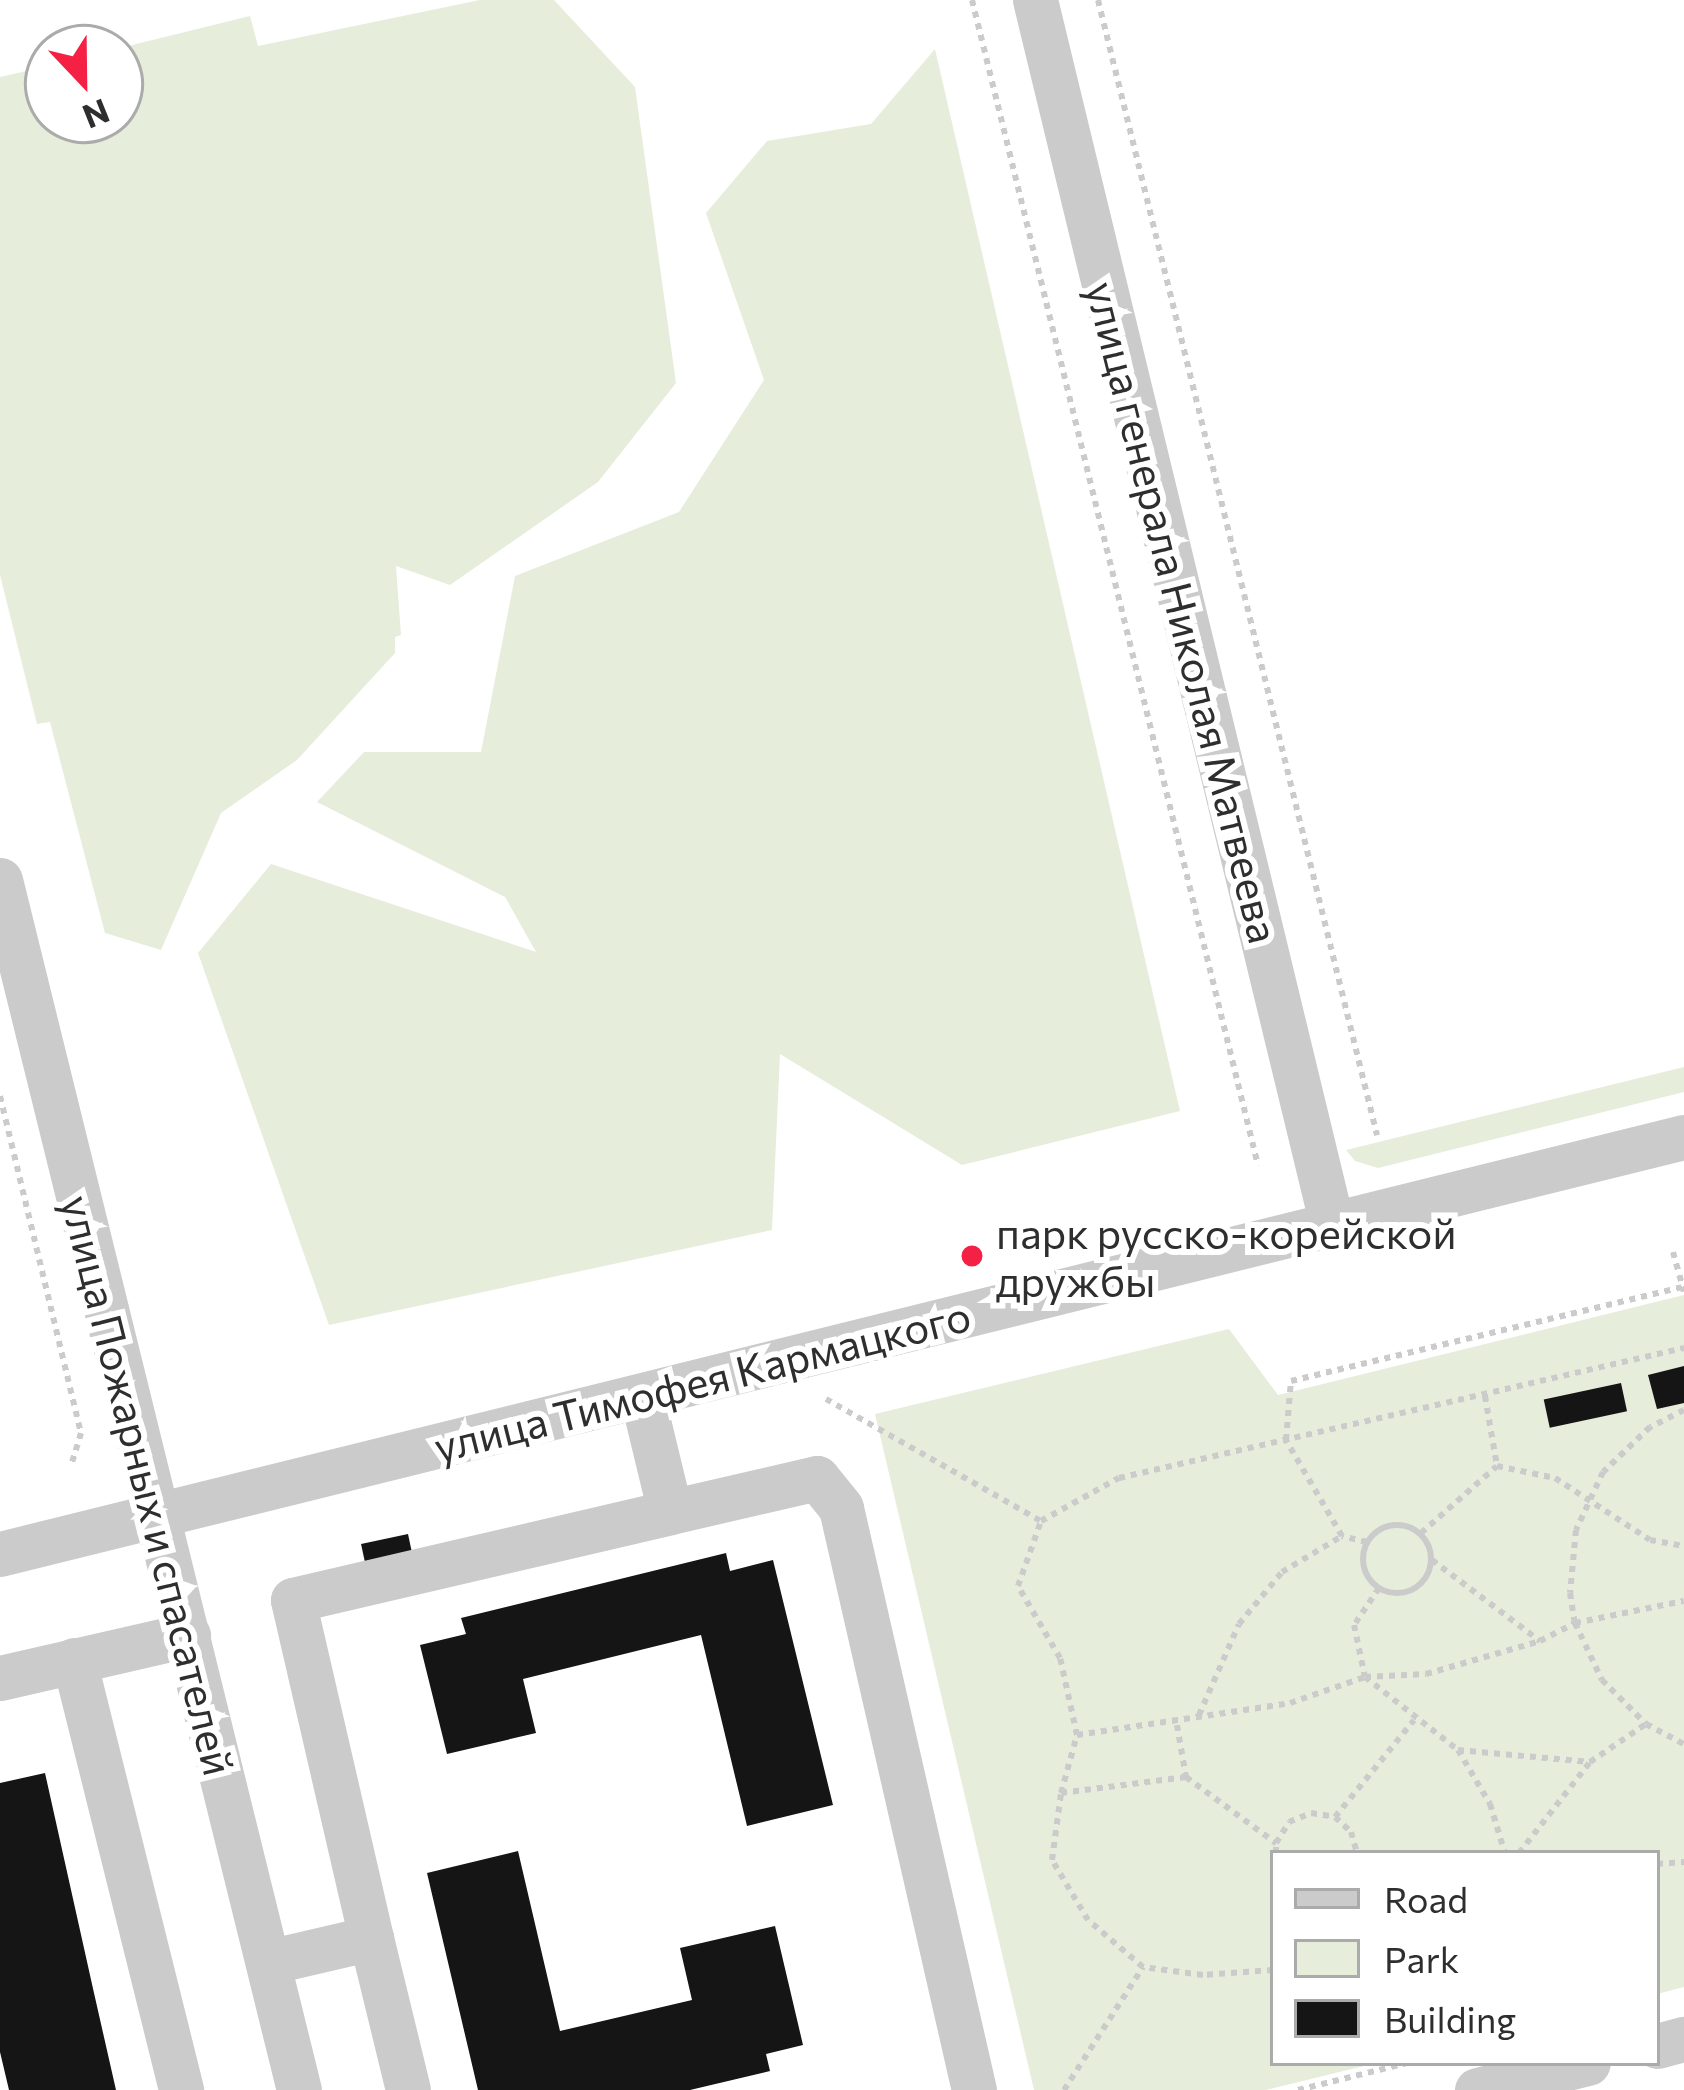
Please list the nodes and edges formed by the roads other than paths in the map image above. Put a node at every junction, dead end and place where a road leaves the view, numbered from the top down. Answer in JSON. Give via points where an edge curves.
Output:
{"nodes":[{"id":1,"x":1035,"y":0,"type":"edge"},
{"id":2,"x":0,"y":880,"type":"edge"},
{"id":3,"x":1684,"y":1137,"type":"edge"},
{"id":4,"x":1332,"y":1225,"type":"junction"},
{"id":5,"x":642,"y":1396,"type":"junction"},
{"id":6,"x":670,"y":1512,"type":"junction"},
{"id":7,"x":157,"y":1515,"type":"junction"},
{"id":8,"x":0,"y":1555,"type":"edge"},
{"id":9,"x":188,"y":1635,"type":"junction"},
{"id":10,"x":74,"y":1660,"type":"junction"},
{"id":11,"x":0,"y":1678,"type":"edge"},
{"id":12,"x":371,"y":1938,"type":"junction"},
{"id":13,"x":268,"y":1962,"type":"junction"},
{"id":14,"x":1576,"y":2066,"type":"edge"},
{"id":15,"x":181,"y":2090,"type":"edge"},
{"id":16,"x":299,"y":2090,"type":"edge"},
{"id":17,"x":408,"y":2090,"type":"edge"},
{"id":18,"x":974,"y":2090,"type":"edge"},
{"id":19,"x":1477,"y":2090,"type":"edge"}],
"edges":[{"from":1,"to":4,"type":"street","name":"улица генерала Николая Матвеева"},
{"from":2,"to":7,"type":"street","name":"улица Пожарных и спасателей"},
{"from":3,"to":4,"type":"street","name":"улица Тимофея Кармацкого"},
{"from":4,"to":5,"type":"street","name":"улица Тимофея Кармацкого"},
{"from":5,"to":6,"type":"street"},
{"from":5,"to":7,"type":"street","name":"улица Тимофея Кармацкого"},
{"from":6,"to":12,"type":"street","via":[[292,1600]]},
{"from":6,"to":18,"type":"street","via":[[818,1478],[841,1508]]},
{"from":7,"to":8,"type":"street","name":"улица Тимофея Кармацкого"},
{"from":7,"to":9,"type":"street","name":"улица Пожарных и спасателей"},
{"from":9,"to":10,"type":"street"},
{"from":9,"to":13,"type":"street","name":"улица Пожарных и спасателей"},
{"from":10,"to":11,"type":"street"},
{"from":10,"to":15,"type":"street"},
{"from":12,"to":13,"type":"street"},
{"from":12,"to":17,"type":"street"},
{"from":13,"to":16,"type":"street","name":"улица Пожарных и спасателей"},
{"from":14,"to":19,"type":"street"}]}
